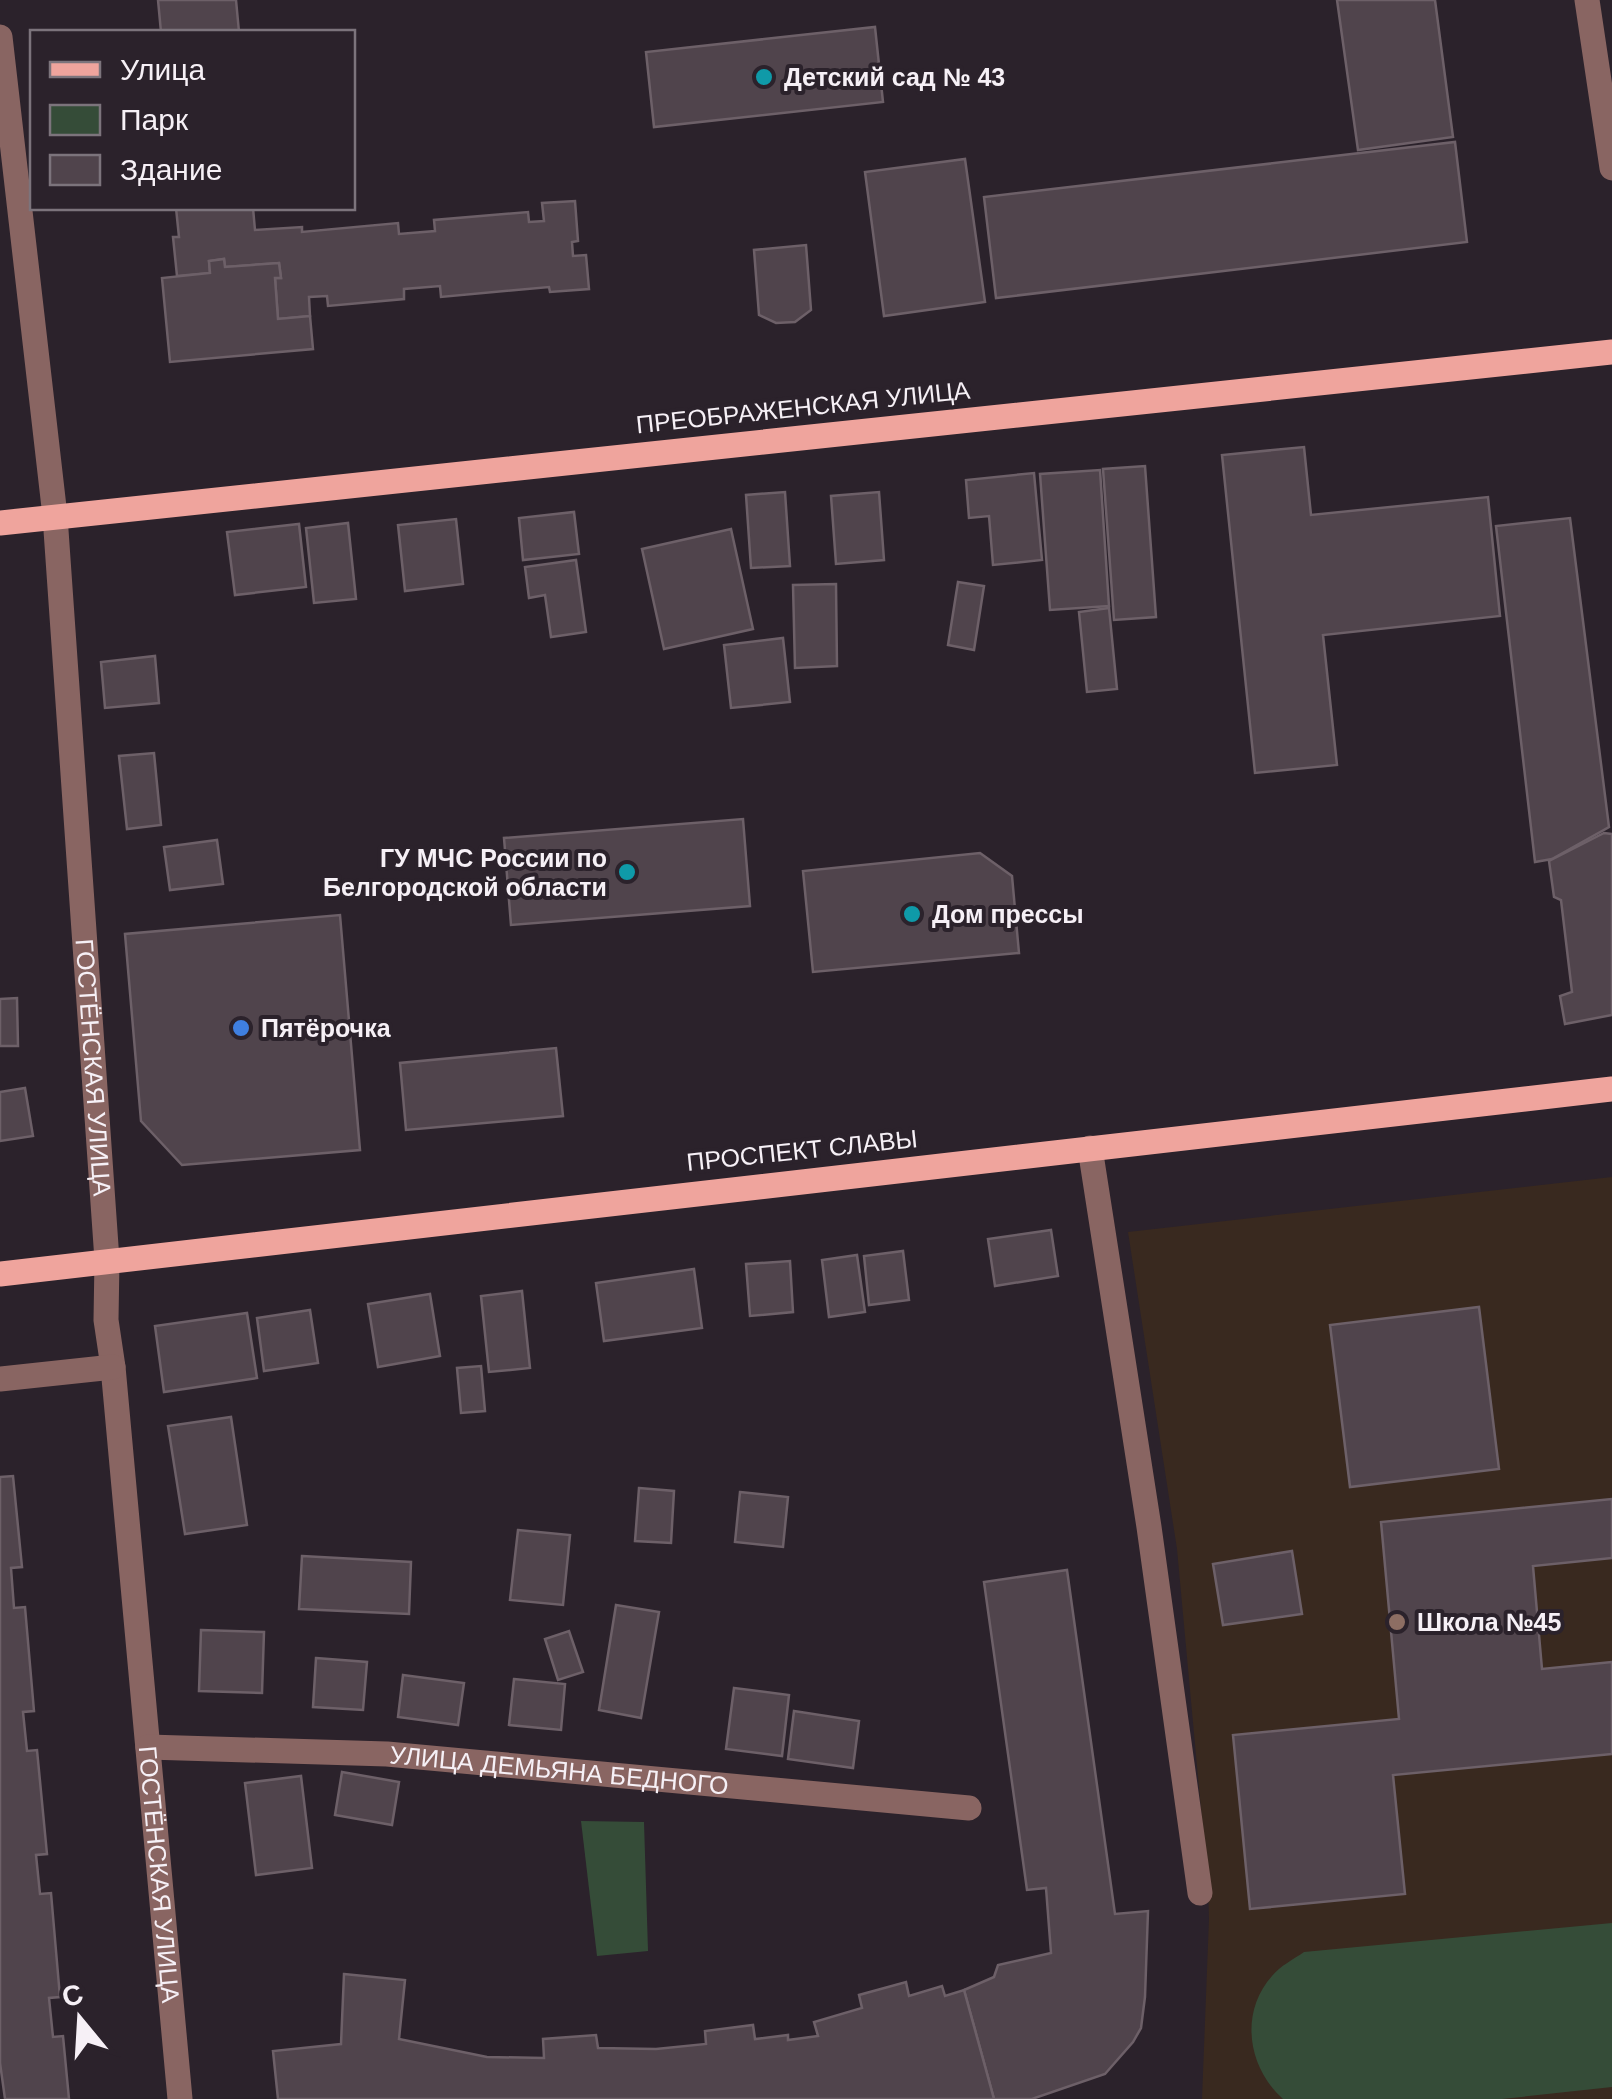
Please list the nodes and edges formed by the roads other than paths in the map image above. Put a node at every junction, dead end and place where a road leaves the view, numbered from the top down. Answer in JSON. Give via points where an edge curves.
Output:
{"nodes":[{"id":1,"x":1586,"y":0,"type":"edge"},
{"id":2,"x":0,"y":37,"type":"edge"},
{"id":3,"x":1612,"y":168,"type":"edge"},
{"id":4,"x":1612,"y":352,"type":"edge"},
{"id":5,"x":55,"y":516,"type":"junction"},
{"id":6,"x":0,"y":523,"type":"edge"},
{"id":7,"x":1612,"y":1089,"type":"edge"},
{"id":8,"x":1090,"y":1148,"type":"junction"},
{"id":9,"x":107,"y":1260,"type":"junction"},
{"id":10,"x":0,"y":1274,"type":"edge"},
{"id":11,"x":113,"y":1367,"type":"junction"},
{"id":12,"x":0,"y":1379,"type":"edge"},
{"id":13,"x":148,"y":1747,"type":"junction"},
{"id":14,"x":969,"y":1808,"type":"dead end"},
{"id":15,"x":1200,"y":1893,"type":"dead end"},
{"id":16,"x":180,"y":2099,"type":"edge"}],
"edges":[{"from":1,"to":3,"type":"street"},
{"from":2,"to":5,"type":"street","name":"ГОСТЁНСКАЯ УЛИЦА"},
{"from":4,"to":5,"type":"main road","name":"ПРЕОБРАЖЕНСКАЯ УЛИЦА"},
{"from":5,"to":6,"type":"main road","name":"ПРЕОБРАЖЕНСКАЯ УЛИЦА"},
{"from":5,"to":9,"type":"street","name":"ГОСТЁНСКАЯ УЛИЦА"},
{"from":7,"to":8,"type":"main road","name":"ПРОСПЕКТ СЛАВЫ"},
{"from":8,"to":9,"type":"main road","name":"ПРОСПЕКТ СЛАВЫ"},
{"from":8,"to":15,"type":"street"},
{"from":9,"to":10,"type":"main road","name":"ПРОСПЕКТ СЛАВЫ"},
{"from":9,"to":11,"type":"street","name":"ГОСТЁНСКАЯ УЛИЦА"},
{"from":11,"to":12,"type":"street"},
{"from":11,"to":13,"type":"street","name":"ГОСТЁНСКАЯ УЛИЦА"},
{"from":13,"to":14,"type":"street","name":"УЛИЦА ДЕМЬЯНА БЕДНОГО","via":[[387,1754]]},
{"from":13,"to":16,"type":"street","name":"ГОСТЁНСКАЯ УЛИЦА"}]}
